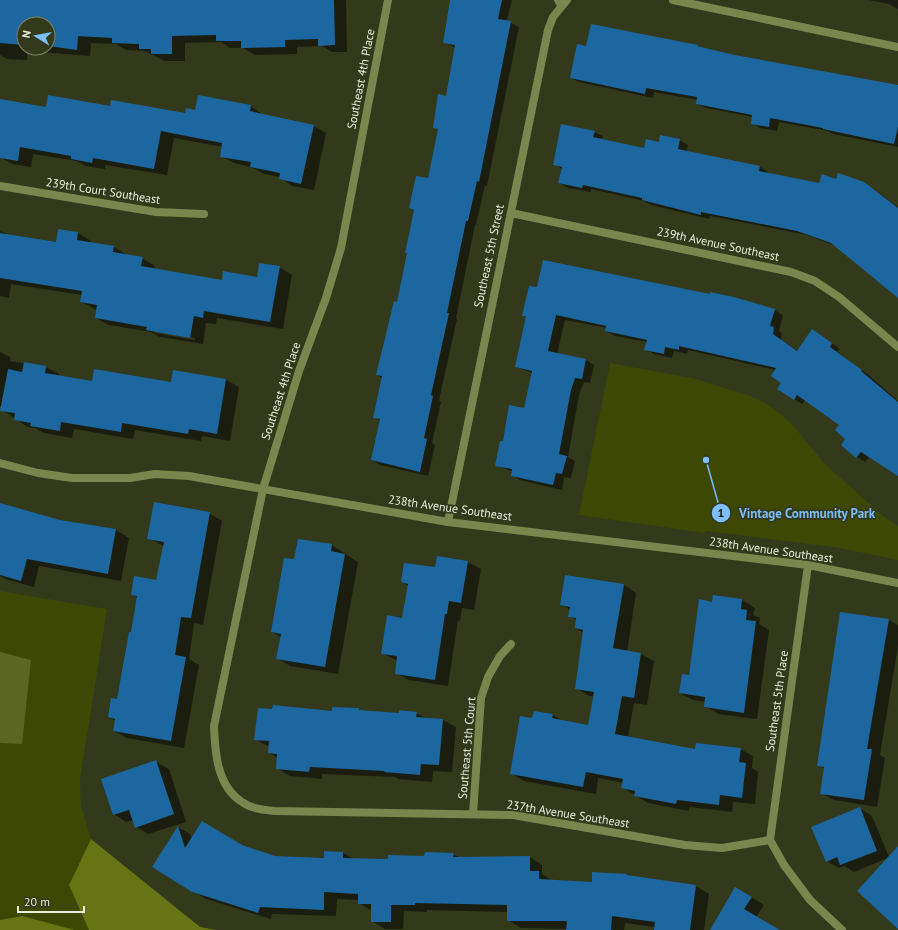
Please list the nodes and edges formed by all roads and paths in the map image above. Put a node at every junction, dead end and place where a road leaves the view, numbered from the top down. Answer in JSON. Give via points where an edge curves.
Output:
{"nodes":[{"id":1,"x":388,"y":0,"type":"edge"},
{"id":2,"x":673,"y":0,"type":"edge"},
{"id":3,"x":562,"y":2,"type":"edge"},
{"id":4,"x":898,"y":47,"type":"edge"},
{"id":5,"x":0,"y":186,"type":"edge"},
{"id":6,"x":511,"y":213,"type":"junction"},
{"id":7,"x":204,"y":214,"type":"dead end"},
{"id":8,"x":898,"y":347,"type":"edge"},
{"id":9,"x":0,"y":463,"type":"edge"},
{"id":10,"x":263,"y":488,"type":"junction"},
{"id":11,"x":448,"y":522,"type":"junction"},
{"id":12,"x":808,"y":566,"type":"junction"},
{"id":13,"x":898,"y":583,"type":"edge"},
{"id":14,"x":510,"y":644,"type":"dead end"},
{"id":15,"x":228,"y":788,"type":"joint"},
{"id":16,"x":473,"y":814,"type":"junction"},
{"id":17,"x":770,"y":840,"type":"junction"},
{"id":18,"x":842,"y":930,"type":"edge"}],
"edges":[{"from":1,"to":10,"type":"street","name":"Southeast 4th Place","via":[[341,248]]},
{"from":2,"to":4,"type":"street"},
{"from":3,"to":6,"type":"street","name":"Southeast 5th Street","via":[[548,30]]},
{"from":5,"to":7,"type":"street","name":"239th Court Southeast","via":[[156,212]]},
{"from":6,"to":8,"type":"street","name":"239th Avenue Southeast","via":[[792,272],[814,281],[839,297]]},
{"from":6,"to":11,"type":"street","name":"Southeast 5th Street","via":[[477,368]]},
{"from":9,"to":10,"type":"street","name":"238th Avenue Southeast","via":[[38,473],[72,478],[130,478],[155,474],[189,476]]},
{"from":10,"to":11,"type":"street","name":"238th Avenue Southeast"},
{"from":10,"to":15,"type":"street","name":"Southeast 4th Place","via":[[214,726],[215,751]]},
{"from":11,"to":12,"type":"street","name":"238th Avenue Southeast"},
{"from":12,"to":13,"type":"street","name":"238th Avenue Southeast"},
{"from":12,"to":17,"type":"street","name":"Southeast 5th Place"},
{"from":14,"to":16,"type":"street","name":"Southeast 5th Court","via":[[488,676],[481,698]]},
{"from":15,"to":16,"type":"street","name":"237th Avenue Southeast","via":[[242,802],[276,811]]},
{"from":16,"to":17,"type":"street","name":"237th Avenue Southeast","via":[[513,815],[685,845],[722,848]]},
{"from":17,"to":18,"type":"street","via":[[784,865],[810,900]]}]}
